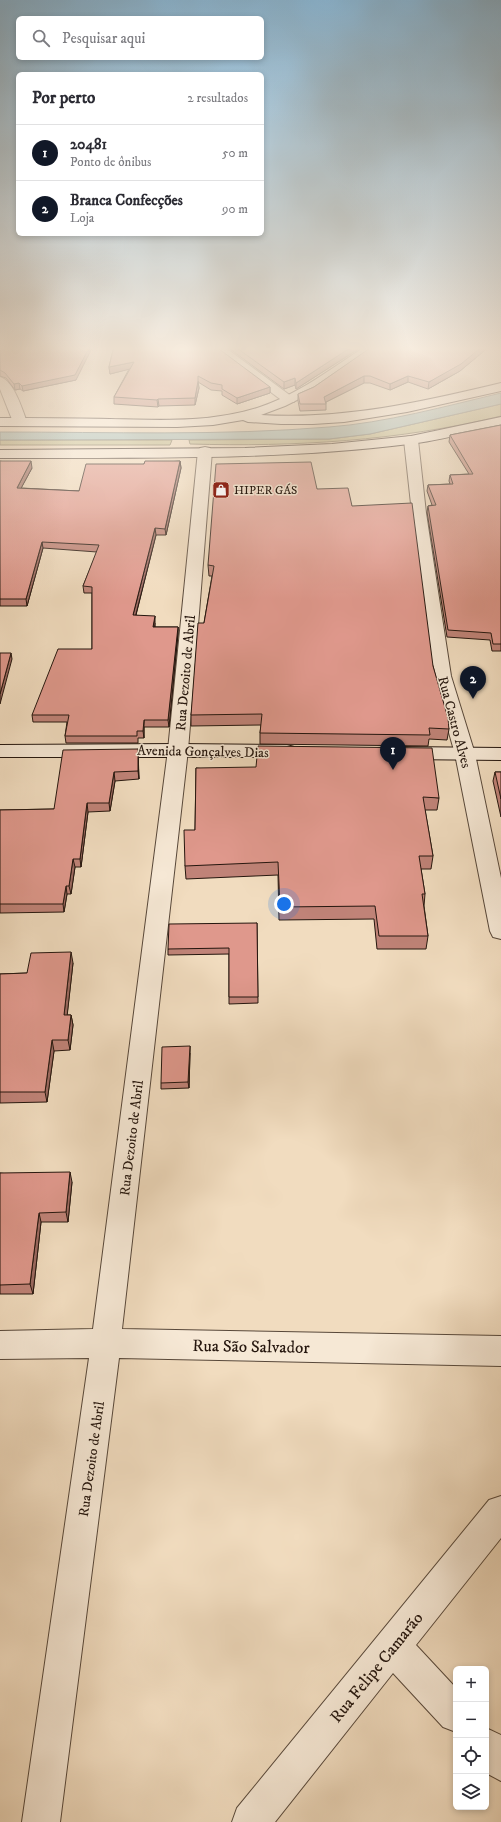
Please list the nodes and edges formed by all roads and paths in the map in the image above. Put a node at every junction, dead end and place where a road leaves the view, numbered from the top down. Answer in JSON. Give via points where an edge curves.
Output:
{"nodes":[{"id":1,"x":103,"y":431,"type":"edge"},
{"id":2,"x":207,"y":431,"type":"edge"},
{"id":3,"x":456,"y":431,"type":"edge"},
{"id":4,"x":186,"y":440,"type":"junction"},
{"id":5,"x":411,"y":440,"type":"junction"},
{"id":6,"x":0,"y":454,"type":"edge"},
{"id":7,"x":178,"y":750,"type":"junction"},
{"id":8,"x":0,"y":751,"type":"edge"},
{"id":9,"x":306,"y":752,"type":"edge"},
{"id":10,"x":385,"y":753,"type":"edge"},
{"id":11,"x":465,"y":754,"type":"junction"},
{"id":12,"x":501,"y":754,"type":"edge"},
{"id":13,"x":501,"y":931,"type":"edge"},
{"id":14,"x":106,"y":1343,"type":"junction"},
{"id":15,"x":0,"y":1345,"type":"edge"},
{"id":16,"x":501,"y":1351,"type":"edge"},
{"id":17,"x":501,"y":1512,"type":"edge"},
{"id":18,"x":393,"y":1646,"type":"junction"},
{"id":19,"x":453,"y":1711,"type":"edge"},
{"id":20,"x":489,"y":1749,"type":"edge"},
{"id":21,"x":501,"y":1762,"type":"edge"},
{"id":22,"x":262,"y":1818,"type":"edge"},
{"id":23,"x":41,"y":1822,"type":"edge"}],
"edges":[{"from":1,"to":4,"type":"street"},
{"from":2,"to":4,"type":"street"},
{"from":3,"to":5,"type":"street"},
{"from":4,"to":5,"type":"street","via":[[273,451]]},
{"from":4,"to":6,"type":"street"},
{"from":4,"to":7,"type":"street","name":"Rua Dezoito de Abril"},
{"from":5,"to":11,"type":"street","name":"Rua Castro Alves","via":[[442,676]]},
{"from":7,"to":8,"type":"street","name":"Avenida Gonçalves Dias"},
{"from":7,"to":9,"type":"street","name":"Avenida Gonçalves Dias"},
{"from":7,"to":14,"type":"street","name":"Rua Dezoito de Abril"},
{"from":10,"to":11,"type":"street"},
{"from":11,"to":12,"type":"street"},
{"from":11,"to":13,"type":"street","name":"Rua Castro Alves"},
{"from":14,"to":15,"type":"street","name":"Rua São Salvador"},
{"from":14,"to":16,"type":"street","name":"Rua São Salvador"},
{"from":14,"to":23,"type":"street","name":"Rua Dezoito de Abril"},
{"from":17,"to":18,"type":"street","name":"Rua Felipe Camarão"},
{"from":18,"to":19,"type":"street"},
{"from":18,"to":22,"type":"street","name":"Rua Felipe Camarão"},
{"from":20,"to":21,"type":"street"}]}
